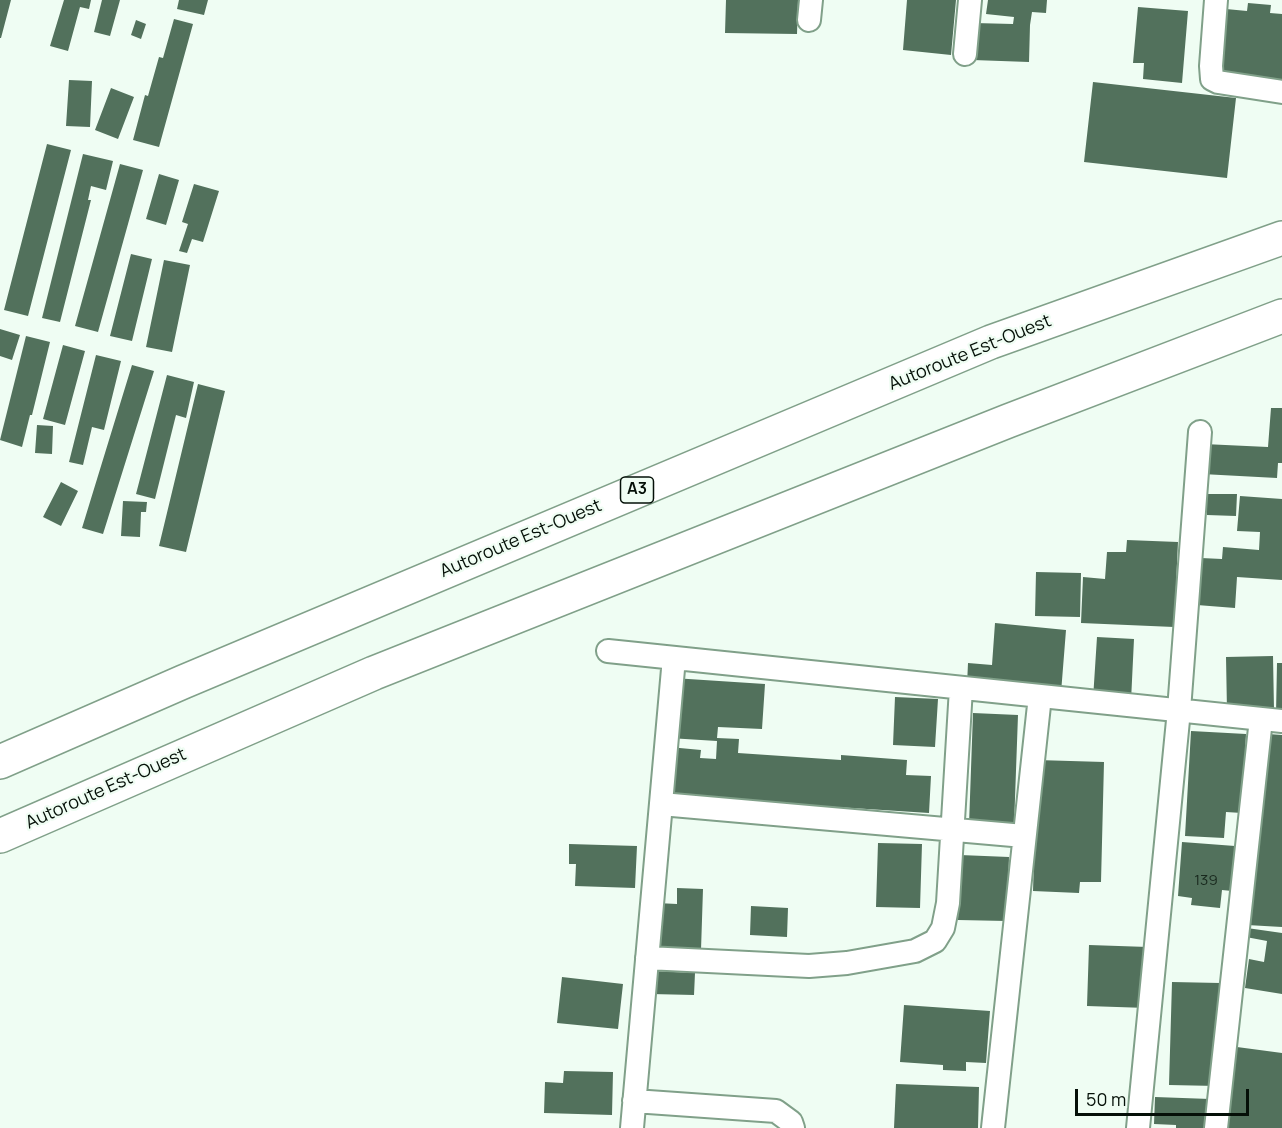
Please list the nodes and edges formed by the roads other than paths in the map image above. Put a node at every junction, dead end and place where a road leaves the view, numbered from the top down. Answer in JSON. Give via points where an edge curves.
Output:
{"nodes":[{"id":1,"x":970,"y":0,"type":"edge"},
{"id":2,"x":1216,"y":0,"type":"edge"},
{"id":3,"x":965,"y":54,"type":"dead end"},
{"id":4,"x":1282,"y":92,"type":"edge"},
{"id":5,"x":1282,"y":238,"type":"edge"},
{"id":6,"x":1282,"y":316,"type":"edge"},
{"id":7,"x":1200,"y":432,"type":"dead end"},
{"id":8,"x":608,"y":651,"type":"dead end"},
{"id":9,"x":674,"y":658,"type":"junction"},
{"id":10,"x":961,"y":688,"type":"junction"},
{"id":11,"x":1040,"y":696,"type":"junction"},
{"id":12,"x":1063,"y":698,"type":"junction"},
{"id":13,"x":1179,"y":710,"type":"junction"},
{"id":14,"x":1271,"y":720,"type":"edge"},
{"id":15,"x":1035,"y":735,"type":"junction"},
{"id":16,"x":0,"y":762,"type":"edge"},
{"id":17,"x":661,"y":804,"type":"junction"},
{"id":18,"x":952,"y":830,"type":"junction"},
{"id":19,"x":0,"y":836,"type":"edge"},
{"id":20,"x":1024,"y":836,"type":"junction"},
{"id":21,"x":647,"y":958,"type":"junction"},
{"id":22,"x":634,"y":1101,"type":"junction"},
{"id":23,"x":632,"y":1128,"type":"edge"},
{"id":24,"x":793,"y":1128,"type":"edge"},
{"id":25,"x":993,"y":1128,"type":"edge"},
{"id":26,"x":1138,"y":1128,"type":"edge"},
{"id":27,"x":1216,"y":1128,"type":"edge"}],
"edges":[{"from":1,"to":3,"type":"street"},
{"from":2,"to":4,"type":"street","via":[[1212,79]]},
{"from":5,"to":16,"type":"highway","name":"Autoroute Est-Ouest","number":"A3","via":[[991,342]]},
{"from":6,"to":19,"type":"highway","name":"Autoroute Est-Ouest","via":[[374,673]]},
{"from":7,"to":13,"type":"street"},
{"from":8,"to":9,"type":"street"},
{"from":9,"to":10,"type":"street"},
{"from":9,"to":17,"type":"street"},
{"from":10,"to":11,"type":"street"},
{"from":10,"to":18,"type":"street"},
{"from":11,"to":12,"type":"street"},
{"from":11,"to":15,"type":"street"},
{"from":12,"to":13,"type":"street"},
{"from":12,"to":15,"type":"street"},
{"from":13,"to":14,"type":"street"},
{"from":13,"to":26,"type":"street"},
{"from":14,"to":27,"type":"street"},
{"from":15,"to":20,"type":"street"},
{"from":17,"to":18,"type":"street"},
{"from":17,"to":21,"type":"street"},
{"from":18,"to":20,"type":"street"},
{"from":18,"to":21,"type":"street","via":[[943,928],[935,941],[915,951],[809,966]]},
{"from":20,"to":25,"type":"street"},
{"from":21,"to":22,"type":"street"},
{"from":22,"to":23,"type":"street"},
{"from":22,"to":24,"type":"street","via":[[776,1111]]}]}
